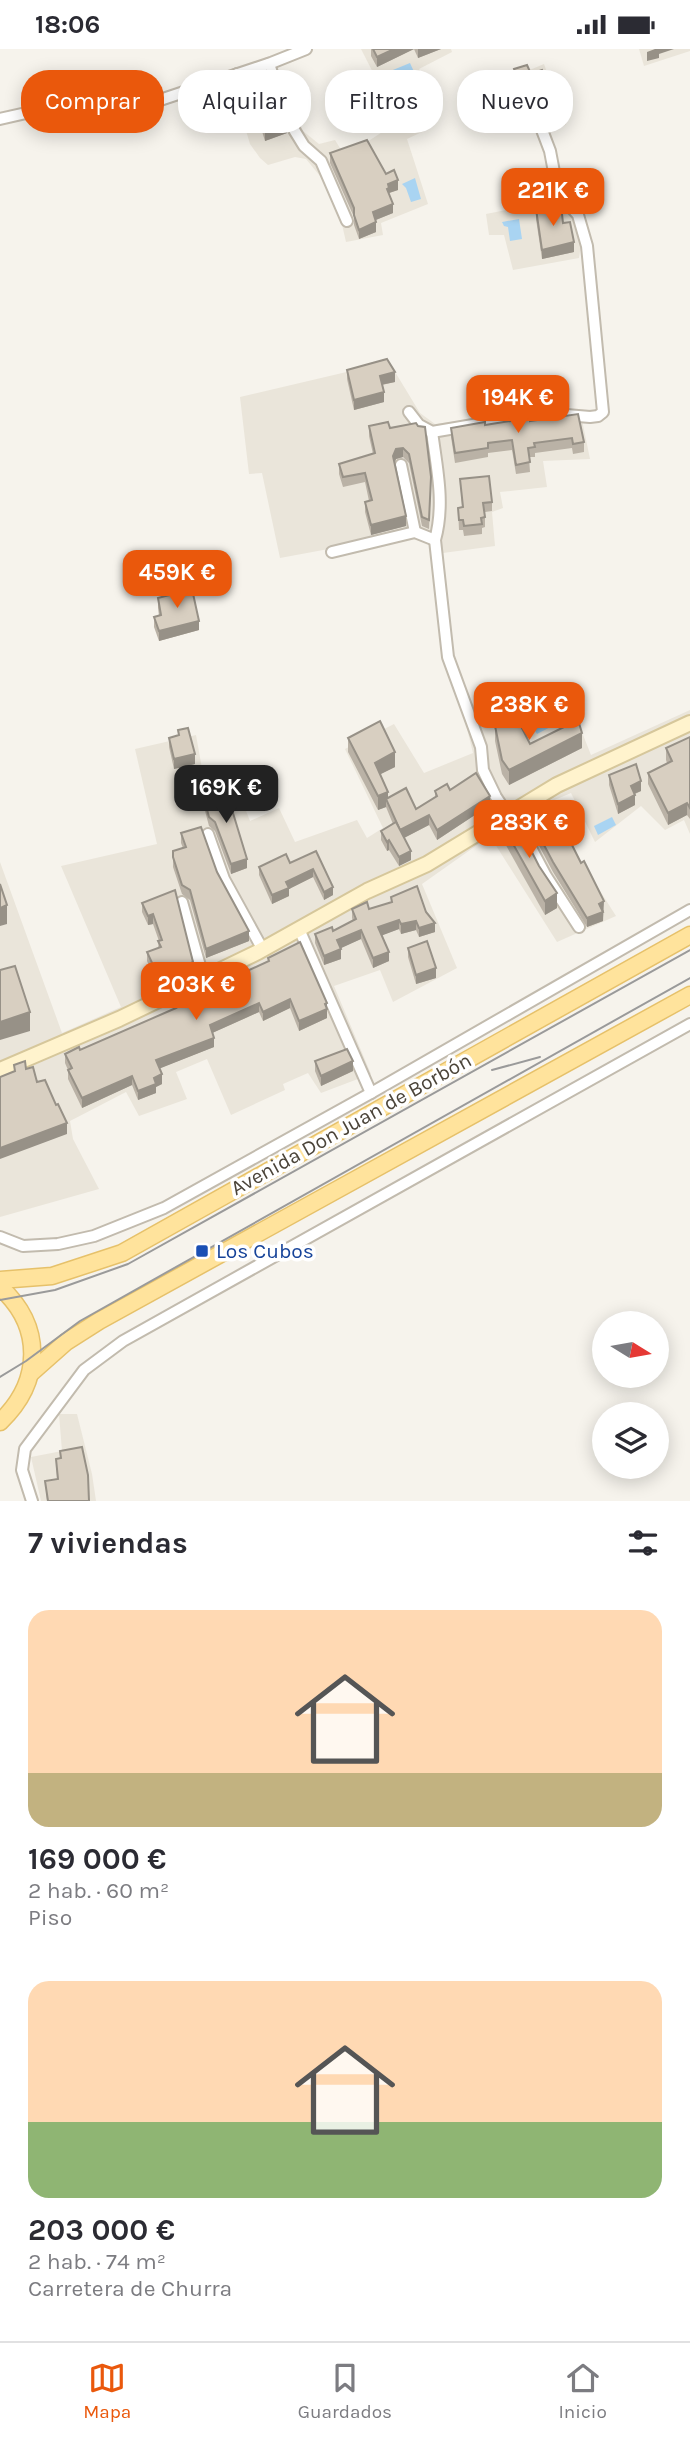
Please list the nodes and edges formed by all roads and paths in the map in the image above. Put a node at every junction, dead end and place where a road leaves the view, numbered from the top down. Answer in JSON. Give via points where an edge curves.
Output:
{"nodes":[{"id":1,"x":306,"y":49,"type":"edge"},
{"id":2,"x":269,"y":64,"type":"junction"},
{"id":3,"x":250,"y":70,"type":"edge"},
{"id":4,"x":178,"y":94,"type":"edge"},
{"id":5,"x":0,"y":119,"type":"edge"},
{"id":6,"x":543,"y":133,"type":"edge"},
{"id":7,"x":347,"y":221,"type":"dead end"},
{"id":8,"x":410,"y":412,"type":"dead end"},
{"id":9,"x":432,"y":432,"type":"junction"},
{"id":10,"x":401,"y":465,"type":"dead end"},
{"id":11,"x":415,"y":532,"type":"junction"},
{"id":12,"x":435,"y":540,"type":"junction"},
{"id":13,"x":332,"y":552,"type":"dead end"},
{"id":14,"x":690,"y":723,"type":"edge"},
{"id":15,"x":510,"y":813,"type":"junction"},
{"id":16,"x":208,"y":834,"type":"dead end"},
{"id":17,"x":182,"y":902,"type":"dead end"},
{"id":18,"x":690,"y":910,"type":"edge"},
{"id":19,"x":579,"y":927,"type":"dead end"},
{"id":20,"x":299,"y":929,"type":"junction"},
{"id":21,"x":690,"y":935,"type":"edge"},
{"id":22,"x":262,"y":950,"type":"junction"},
{"id":23,"x":204,"y":980,"type":"junction"},
{"id":24,"x":690,"y":995,"type":"edge"},
{"id":25,"x":690,"y":1024,"type":"edge"},
{"id":26,"x":0,"y":1069,"type":"edge"},
{"id":27,"x":371,"y":1093,"type":"junction"},
{"id":28,"x":0,"y":1237,"type":"edge"},
{"id":29,"x":0,"y":1280,"type":"edge"},
{"id":30,"x":0,"y":1287,"type":"edge"},
{"id":31,"x":31,"y":1373,"type":"junction"},
{"id":32,"x":0,"y":1423,"type":"edge"},
{"id":33,"x":32,"y":1501,"type":"edge"}],
"edges":[{"from":1,"to":2,"type":"street"},
{"from":2,"to":3,"type":"street"},
{"from":2,"to":7,"type":"street","via":[[288,120],[304,146],[321,161]]},
{"from":4,"to":5,"type":"street"},
{"from":6,"to":9,"type":"street","via":[[558,193],[578,215],[587,246],[603,412],[590,417],[543,413]]},
{"from":8,"to":9,"type":"street","via":[[419,425]]},
{"from":9,"to":12,"type":"street","via":[[441,501]]},
{"from":10,"to":11,"type":"street"},
{"from":11,"to":12,"type":"street"},
{"from":11,"to":13,"type":"street"},
{"from":12,"to":15,"type":"street","via":[[448,657],[481,747],[483,770]]},
{"from":14,"to":15,"type":"street","via":[[557,785]]},
{"from":15,"to":19,"type":"street"},
{"from":15,"to":20,"type":"street","via":[[427,864]]},
{"from":16,"to":22,"type":"street","via":[[224,879]]},
{"from":17,"to":23,"type":"street"},
{"from":18,"to":27,"type":"street"},
{"from":20,"to":22,"type":"street"},
{"from":20,"to":27,"type":"street"},
{"from":21,"to":29,"type":"main road","name":"Avenida Don Juan de Borbón","via":[[122,1253],[51,1276]]},
{"from":22,"to":23,"type":"street"},
{"from":23,"to":26,"type":"street"},
{"from":24,"to":31,"type":"main road","via":[[99,1321]]},
{"from":25,"to":33,"type":"street","via":[[113,1348],[84,1370],[25,1449],[22,1470]]},
{"from":27,"to":28,"type":"street","via":[[164,1208],[94,1236],[23,1246]]},
{"from":30,"to":31,"type":"main road","via":[[13,1298],[26,1321],[33,1347]]},
{"from":31,"to":32,"type":"main road","via":[[24,1393]]}]}
